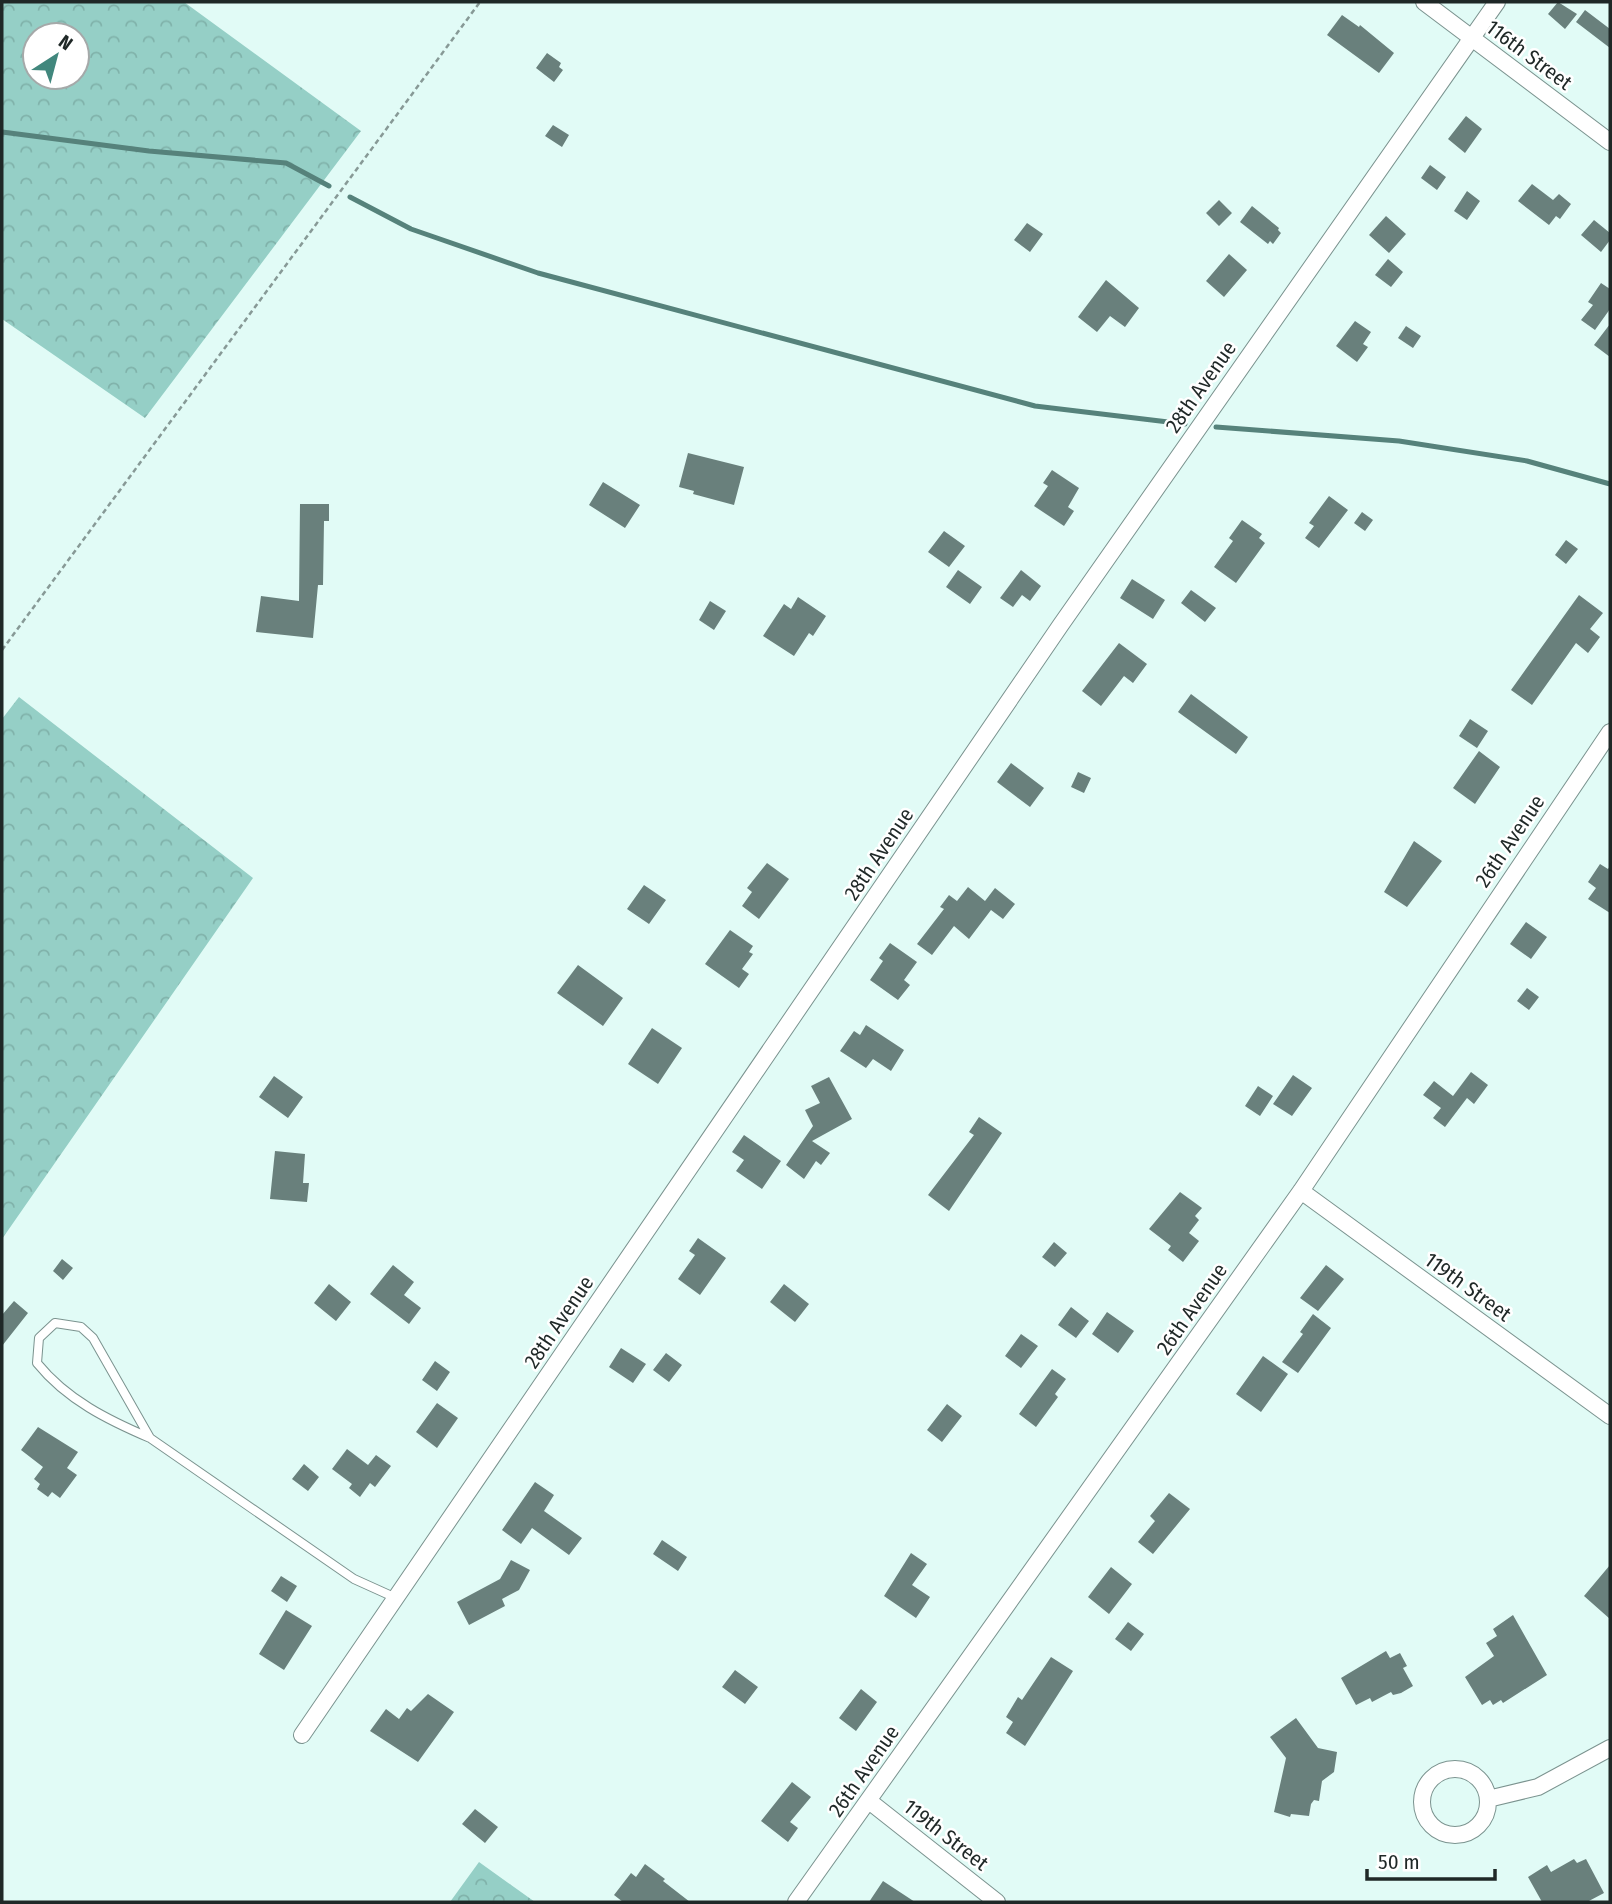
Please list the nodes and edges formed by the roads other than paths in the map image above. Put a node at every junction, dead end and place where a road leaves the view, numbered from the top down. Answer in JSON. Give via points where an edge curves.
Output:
{"nodes":[{"id":1,"x":1423,"y":2,"type":"edge"},
{"id":2,"x":1497,"y":2,"type":"edge"},
{"id":3,"x":1471,"y":38,"type":"junction"},
{"id":4,"x":1610,"y":142,"type":"edge"},
{"id":5,"x":1610,"y":732,"type":"edge"},
{"id":6,"x":1301,"y":1191,"type":"junction"},
{"id":7,"x":1610,"y":1416,"type":"edge"},
{"id":8,"x":150,"y":1438,"type":"junction"},
{"id":9,"x":396,"y":1598,"type":"junction"},
{"id":10,"x":302,"y":1735,"type":"dead end"},
{"id":11,"x":1610,"y":1748,"type":"edge"},
{"id":12,"x":1488,"y":1799,"type":"junction"},
{"id":13,"x":869,"y":1801,"type":"junction"},
{"id":14,"x":796,"y":1902,"type":"edge"},
{"id":15,"x":997,"y":1902,"type":"edge"}],
"edges":[{"from":1,"to":3,"type":"street","name":"116th Street"},
{"from":2,"to":3,"type":"street","name":"28th Avenue"},
{"from":3,"to":4,"type":"street","name":"116th Street"},
{"from":3,"to":9,"type":"street","name":"28th Avenue","via":[[1053,637]]},
{"from":5,"to":6,"type":"street","name":"26th Avenue"},
{"from":6,"to":7,"type":"street","name":"119th Street"},
{"from":6,"to":13,"type":"street","name":"26th Avenue"},
{"from":8,"to":8,"type":"lane","via":[[93,1338],[81,1327],[55,1324],[39,1338],[37,1363],[54,1384],[108,1420]]},
{"from":8,"to":9,"type":"lane","via":[[354,1579]]},
{"from":9,"to":10,"type":"street","name":"28th Avenue"},
{"from":11,"to":12,"type":"street","via":[[1538,1787]]},
{"from":12,"to":12,"type":"street","via":[[1485,1788],[1471,1773],[1449,1769],[1430,1779],[1424,1788],[1422,1810],[1434,1828],[1454,1836],[1483,1821]]},
{"from":13,"to":14,"type":"street","name":"26th Avenue"},
{"from":13,"to":15,"type":"street","name":"119th Street"}]}
